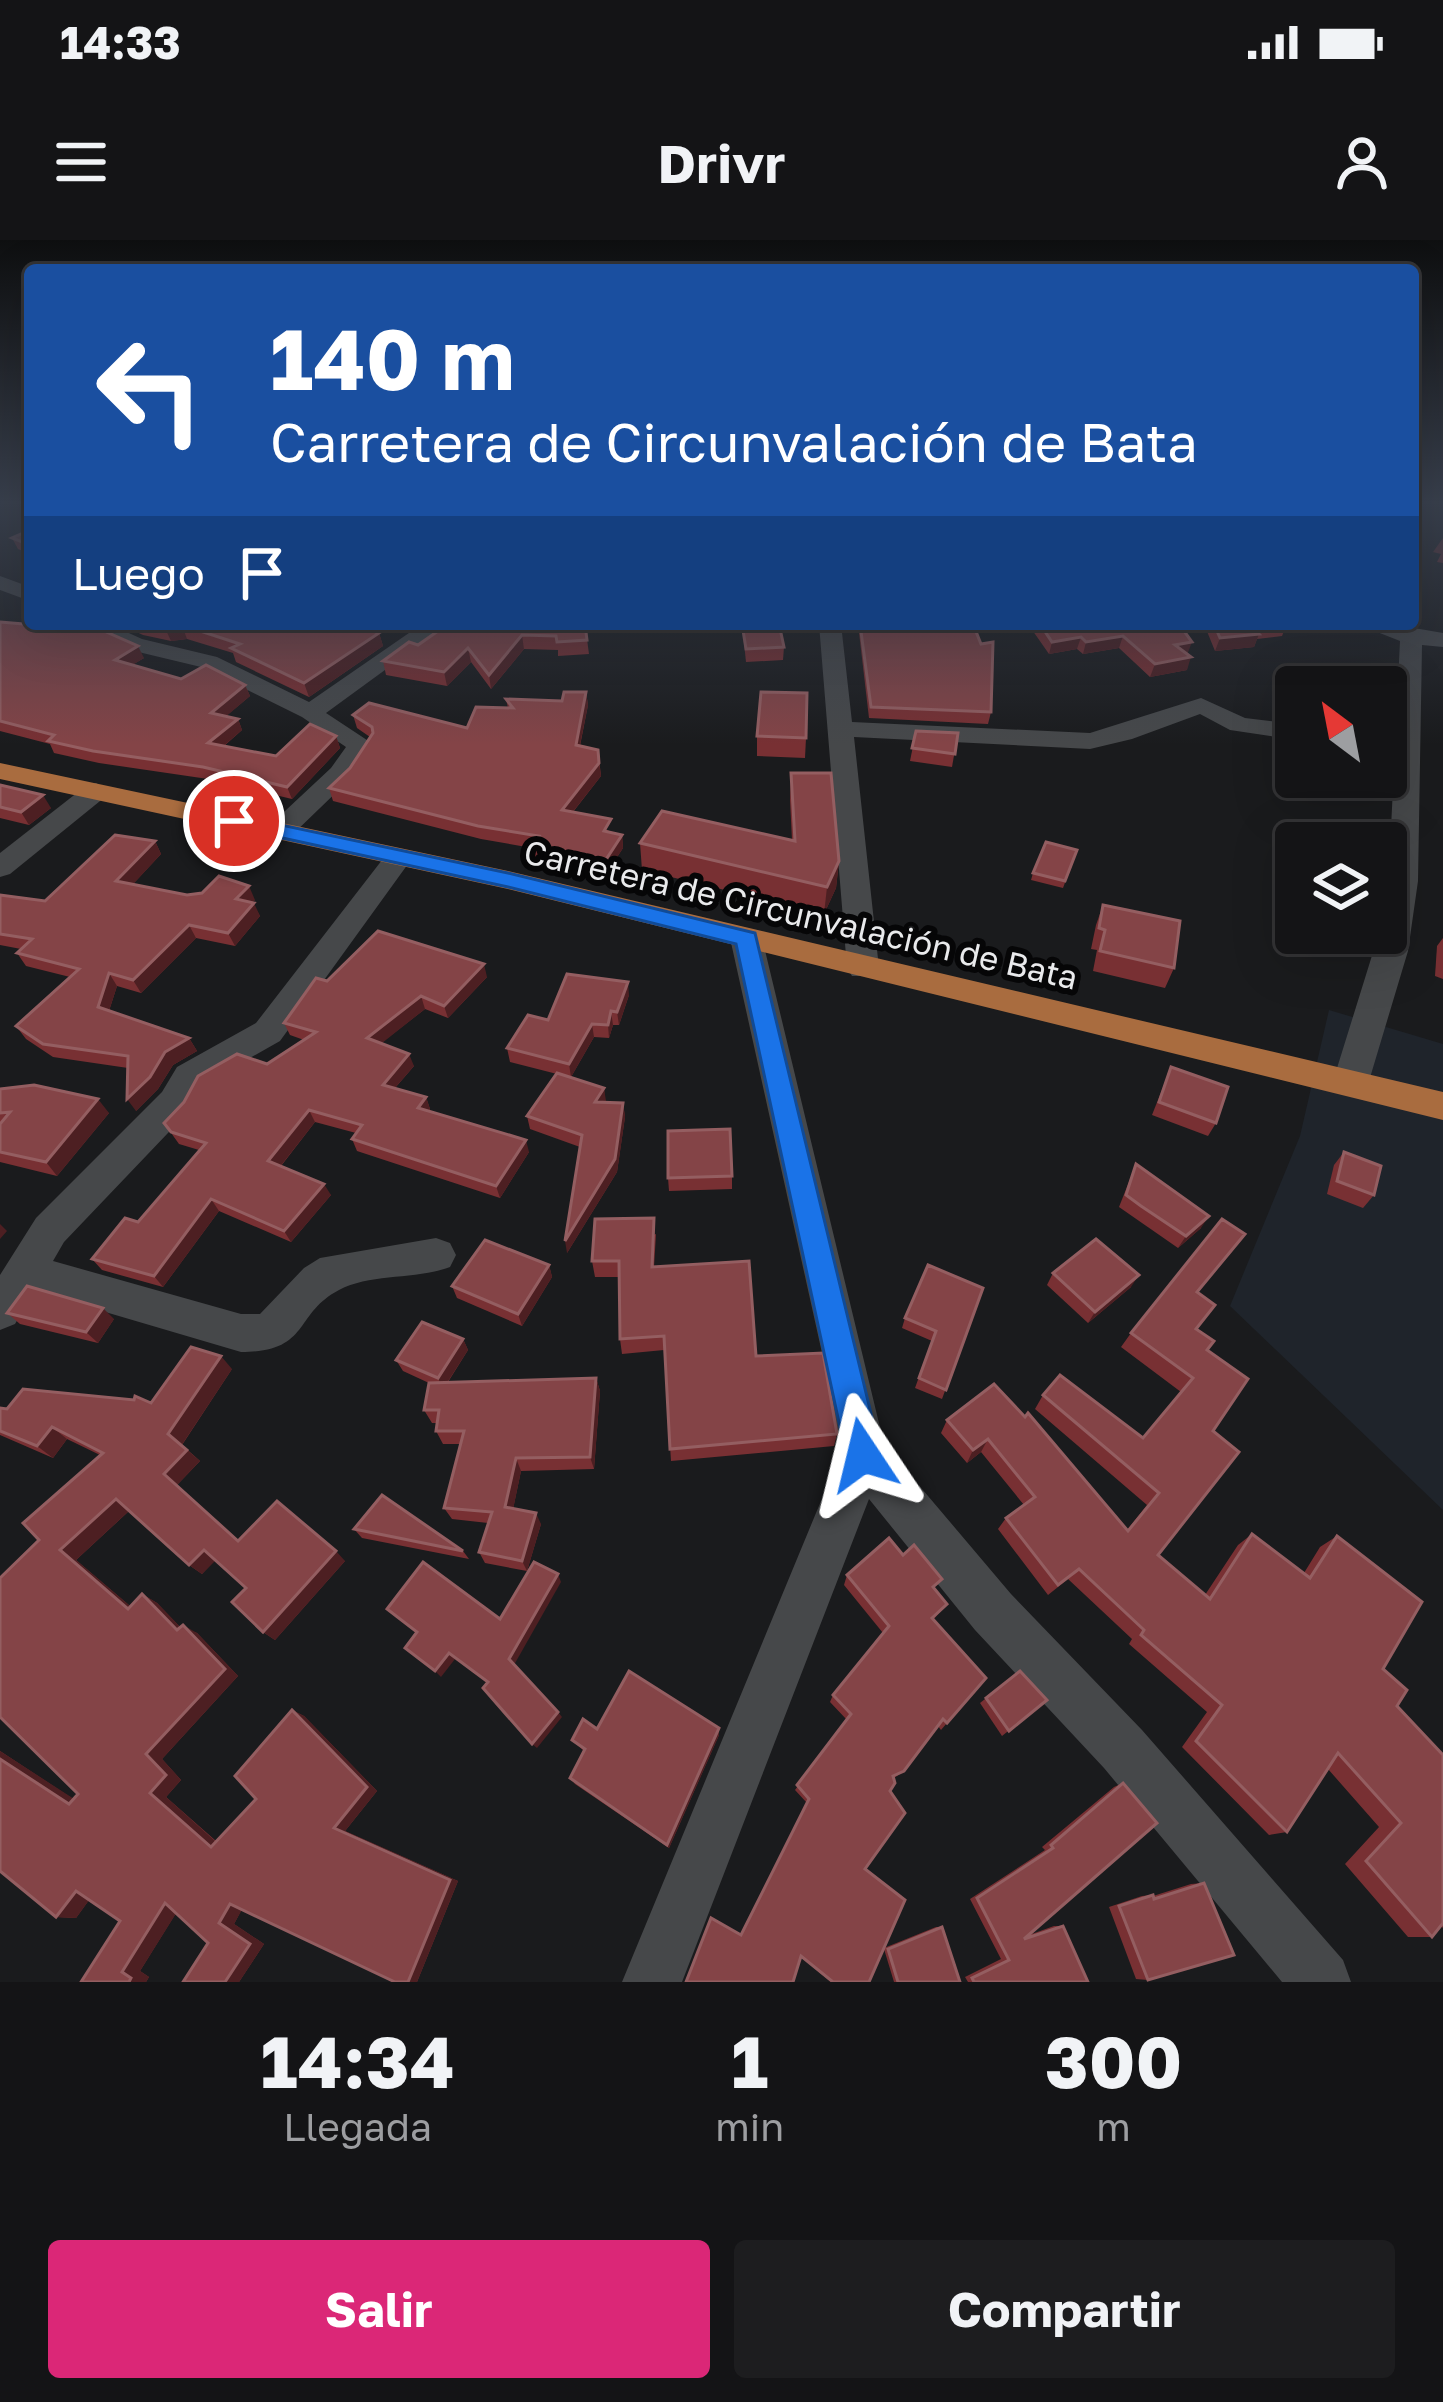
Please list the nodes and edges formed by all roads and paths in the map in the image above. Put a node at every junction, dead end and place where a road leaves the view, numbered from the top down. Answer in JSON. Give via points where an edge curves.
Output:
{"nodes":[{"id":1,"x":105,"y":630,"type":"edge"},
{"id":2,"x":164,"y":630,"type":"edge"},
{"id":3,"x":427,"y":630,"type":"edge"},
{"id":4,"x":831,"y":630,"type":"edge"},
{"id":5,"x":1395,"y":630,"type":"edge"},
{"id":6,"x":1431,"y":638,"type":"edge"},
{"id":7,"x":134,"y":644,"type":"junction"},
{"id":8,"x":1407,"y":698,"type":"edge"},
{"id":9,"x":311,"y":712,"type":"junction"},
{"id":10,"x":840,"y":729,"type":"junction"},
{"id":11,"x":1275,"y":729,"type":"edge"},
{"id":12,"x":0,"y":771,"type":"edge"},
{"id":13,"x":96,"y":791,"type":"junction"},
{"id":14,"x":1399,"y":798,"type":"edge"},
{"id":15,"x":280,"y":831,"type":"junction"},
{"id":16,"x":399,"y":857,"type":"junction"},
{"id":17,"x":0,"y":868,"type":"edge"},
{"id":18,"x":746,"y":938,"type":"junction"},
{"id":19,"x":862,"y":968,"type":"junction"},
{"id":20,"x":1351,"y":1081,"type":"junction"},
{"id":21,"x":1443,"y":1106,"type":"edge"},
{"id":22,"x":436,"y":1255,"type":"dead end"},
{"id":23,"x":26,"y":1271,"type":"junction"},
{"id":24,"x":0,"y":1311,"type":"edge"},
{"id":25,"x":863,"y":1455,"type":"junction"},
{"id":26,"x":652,"y":1982,"type":"edge"},
{"id":27,"x":1321,"y":1982,"type":"edge"}],
"edges":[{"from":1,"to":7,"type":"street"},
{"from":2,"to":7,"type":"street"},
{"from":3,"to":9,"type":"street"},
{"from":4,"to":10,"type":"street"},
{"from":5,"to":6,"type":"street"},
{"from":6,"to":8,"type":"street"},
{"from":7,"to":9,"type":"street","via":[[209,662]]},
{"from":9,"to":15,"type":"street","via":[[360,744]]},
{"from":10,"to":11,"type":"street","via":[[1090,741],[1201,705],[1239,725]]},
{"from":10,"to":19,"type":"street"},
{"from":12,"to":13,"type":"main road","name":"Carretera de Circunvalación de Bata"},
{"from":13,"to":15,"type":"main road","name":"Carretera de Circunvalación de Bata"},
{"from":13,"to":17,"type":"street"},
{"from":14,"to":20,"type":"street","via":[[1403,880],[1392,951]]},
{"from":15,"to":16,"type":"main road","name":"Carretera de Circunvalación de Bata"},
{"from":16,"to":18,"type":"main road","name":"Carretera de Circunvalación de Bata"},
{"from":16,"to":23,"type":"street","via":[[268,1032],[189,1076],[175,1102],[50,1230]]},
{"from":18,"to":19,"type":"main road","name":"Carretera de Circunvalación de Bata"},
{"from":18,"to":25,"type":"street"},
{"from":19,"to":20,"type":"main road","name":"Carretera de Circunvalación de Bata"},
{"from":20,"to":21,"type":"main road","name":"Carretera de Circunvalación de Bata"},
{"from":22,"to":23,"type":"street","via":[[334,1270],[269,1333],[241,1333]]},
{"from":23,"to":24,"type":"street"},
{"from":25,"to":26,"type":"street"},
{"from":25,"to":27,"type":"street"}]}
